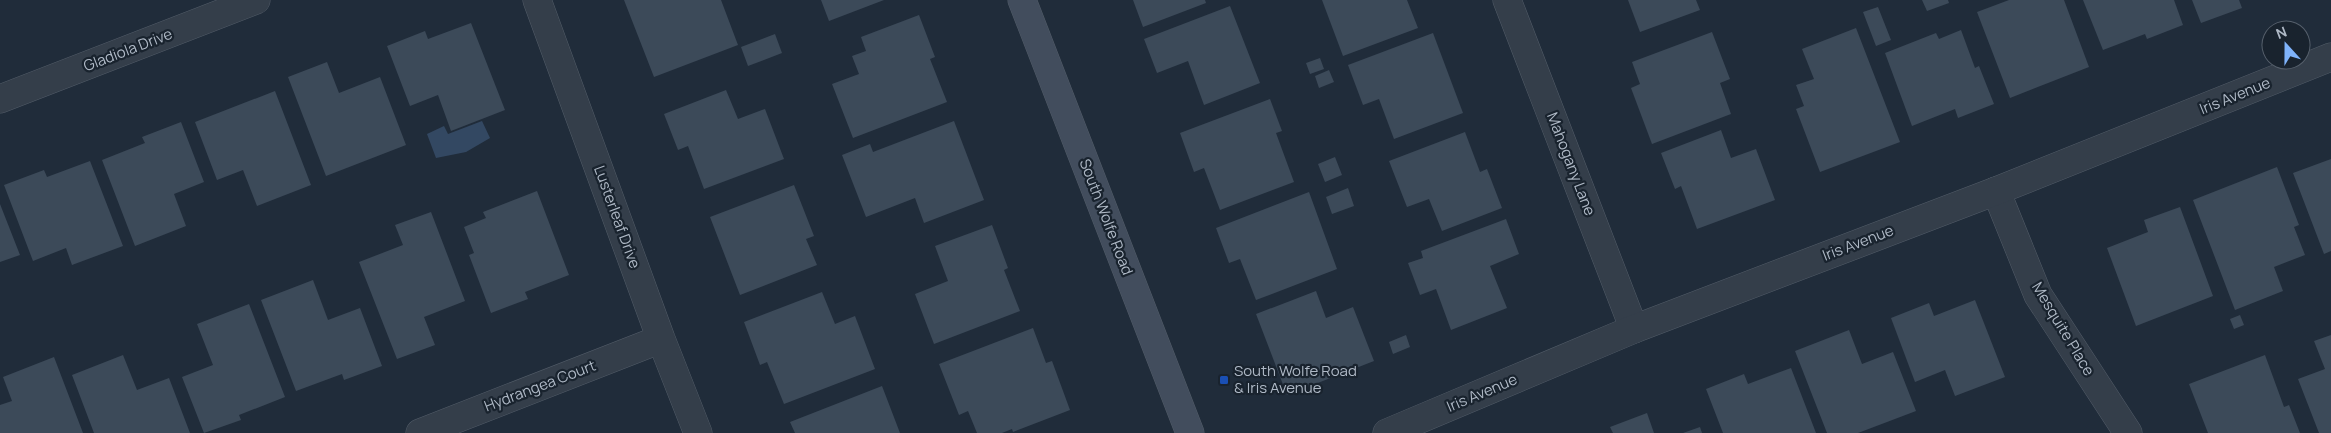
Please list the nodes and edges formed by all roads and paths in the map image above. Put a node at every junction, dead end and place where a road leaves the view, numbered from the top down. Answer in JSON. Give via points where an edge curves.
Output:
{"nodes":[{"id":1,"x":256,"y":0,"type":"edge"},
{"id":2,"x":537,"y":0,"type":"edge"},
{"id":3,"x":1022,"y":0,"type":"edge"},
{"id":4,"x":1507,"y":0,"type":"edge"},
{"id":5,"x":2331,"y":57,"type":"edge"},
{"id":6,"x":0,"y":99,"type":"edge"},
{"id":7,"x":1996,"y":191,"type":"junction"},
{"id":8,"x":1634,"y":329,"type":"junction"},
{"id":9,"x":661,"y":339,"type":"junction"},
{"id":10,"x":420,"y":433,"type":"edge"},
{"id":11,"x":698,"y":433,"type":"edge"},
{"id":12,"x":1190,"y":433,"type":"edge"},
{"id":13,"x":1387,"y":433,"type":"edge"},
{"id":14,"x":2128,"y":433,"type":"edge"}],
"edges":[{"from":1,"to":6,"type":"street","name":"Gladiola Drive"},
{"from":2,"to":9,"type":"street","name":"Lusterleaf Drive"},
{"from":3,"to":12,"type":"main road","name":"South Wolfe Road"},
{"from":4,"to":8,"type":"street","name":"Mahogany Lane"},
{"from":5,"to":7,"type":"street","name":"Iris Avenue"},
{"from":7,"to":8,"type":"street","name":"Iris Avenue"},
{"from":7,"to":14,"type":"street","name":"Mesquite Place","via":[[2038,294]]},
{"from":8,"to":13,"type":"street","name":"Iris Avenue"},
{"from":9,"to":10,"type":"street","name":"Hydrangea Court"},
{"from":9,"to":11,"type":"street","name":"Lusterleaf Drive"}]}
